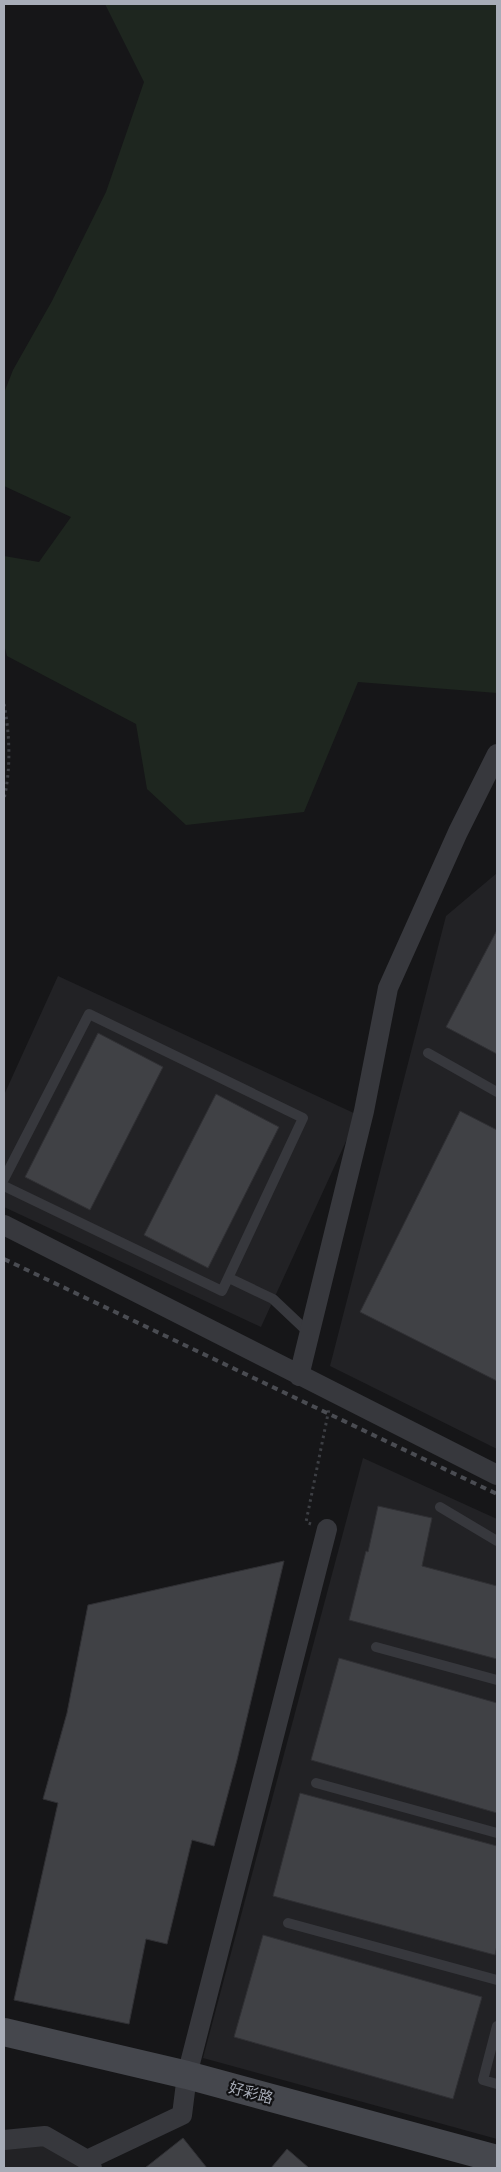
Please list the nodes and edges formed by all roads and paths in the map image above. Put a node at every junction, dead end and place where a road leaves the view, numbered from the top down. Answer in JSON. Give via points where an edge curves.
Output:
{"nodes":[{"id":1,"x":4,"y":704,"type":"edge"},
{"id":2,"x":497,"y":754,"type":"edge"},
{"id":3,"x":4,"y":799,"type":"edge"},
{"id":4,"x":428,"y":1053,"type":"dead end"},
{"id":5,"x":497,"y":1092,"type":"edge"},
{"id":6,"x":4,"y":1179,"type":"edge"},
{"id":7,"x":4,"y":1186,"type":"edge"},
{"id":8,"x":4,"y":1225,"type":"edge"},
{"id":9,"x":229,"y":1278,"type":"junction"},
{"id":10,"x":310,"y":1334,"type":"junction"},
{"id":11,"x":299,"y":1376,"type":"junction"},
{"id":12,"x":334,"y":1394,"type":"junction"},
{"id":13,"x":497,"y":1475,"type":"edge"},
{"id":14,"x":440,"y":1507,"type":"dead end"},
{"id":15,"x":327,"y":1529,"type":"joint"},
{"id":16,"x":497,"y":1541,"type":"edge"},
{"id":17,"x":376,"y":1647,"type":"dead end"},
{"id":18,"x":497,"y":1680,"type":"edge"},
{"id":19,"x":316,"y":1782,"type":"dead end"},
{"id":20,"x":497,"y":1832,"type":"edge"},
{"id":21,"x":288,"y":1923,"type":"dead end"},
{"id":22,"x":497,"y":1980,"type":"edge"},
{"id":23,"x":497,"y":2026,"type":"edge"},
{"id":24,"x":4,"y":2032,"type":"edge"},
{"id":25,"x":187,"y":2075,"type":"junction"},
{"id":26,"x":497,"y":2084,"type":"edge"},
{"id":27,"x":4,"y":2140,"type":"edge"},
{"id":28,"x":497,"y":2160,"type":"edge"},
{"id":29,"x":89,"y":2164,"type":"edge"}],
"edges":[{"from":1,"to":3,"type":"path","via":[[8,724],[8,781]]},
{"from":2,"to":10,"type":"street","via":[[388,988],[364,1111]]},
{"from":4,"to":5,"type":"lane"},
{"from":6,"to":9,"type":"lane","via":[[89,1014],[303,1118]]},
{"from":7,"to":9,"type":"lane","via":[[222,1291]]},
{"from":8,"to":11,"type":"street"},
{"from":9,"to":10,"type":"lane","via":[[273,1299]]},
{"from":10,"to":11,"type":"street"},
{"from":11,"to":12,"type":"street"},
{"from":12,"to":13,"type":"street"},
{"from":12,"to":15,"type":"path","via":[[306,1522]]},
{"from":14,"to":16,"type":"lane"},
{"from":15,"to":25,"type":"street"},
{"from":17,"to":18,"type":"lane"},
{"from":19,"to":20,"type":"lane"},
{"from":21,"to":22,"type":"lane"},
{"from":23,"to":26,"type":"lane","via":[[483,2080]]},
{"from":24,"to":25,"type":"street","name":"好彩路"},
{"from":25,"to":28,"type":"street","name":"好彩路"},
{"from":25,"to":29,"type":"street","via":[[182,2114]]},
{"from":27,"to":29,"type":"street","via":[[45,2136]]}]}
